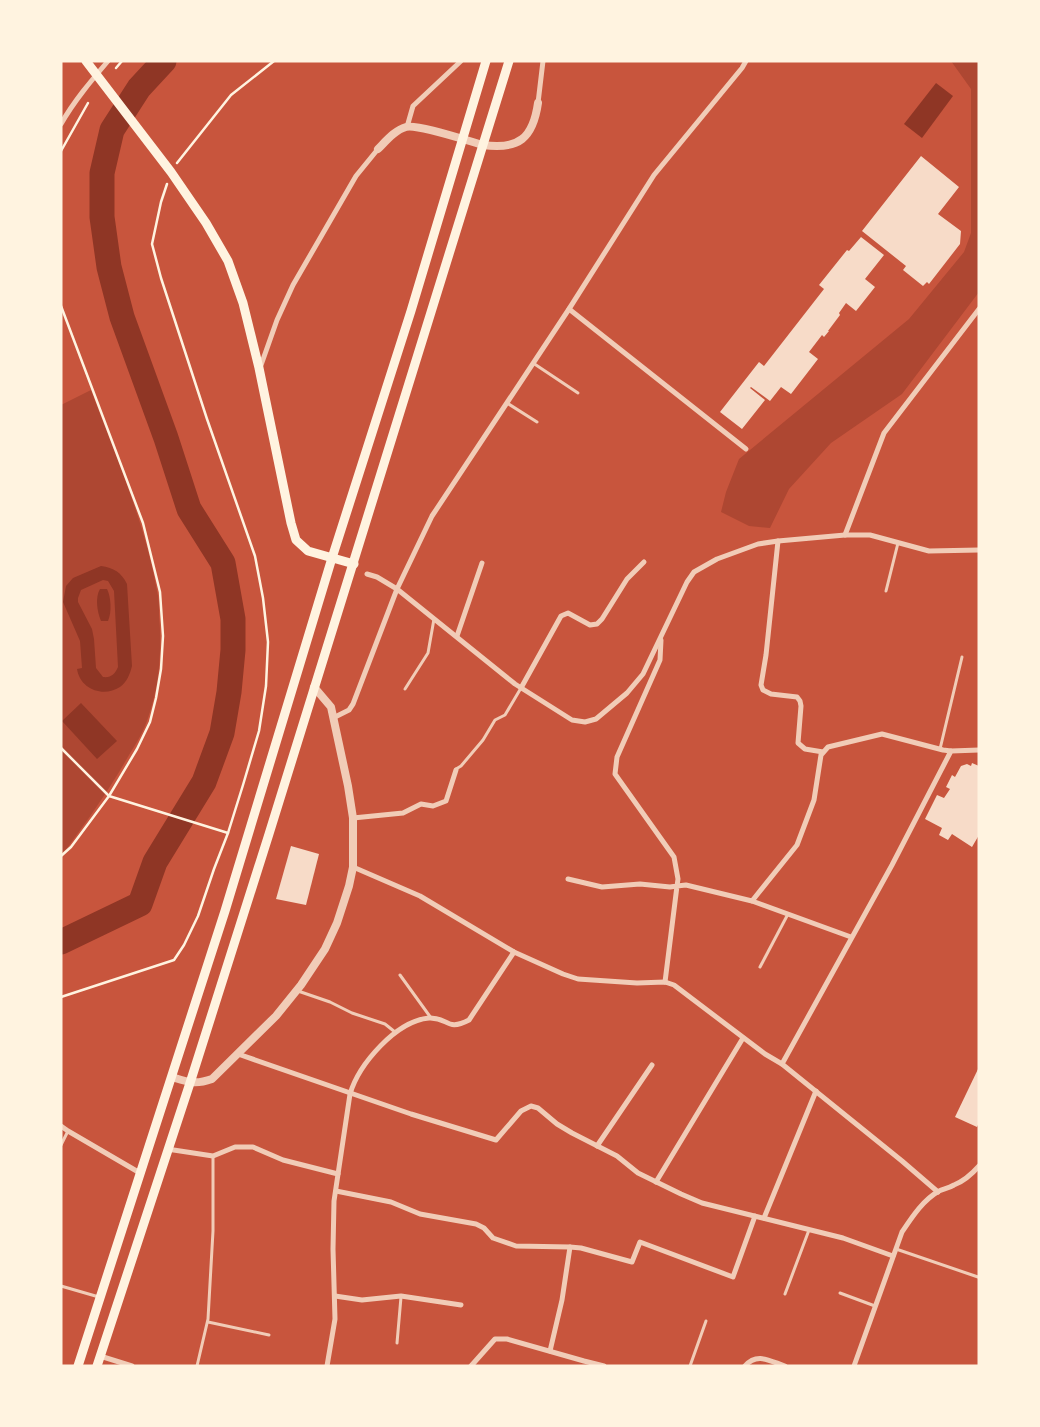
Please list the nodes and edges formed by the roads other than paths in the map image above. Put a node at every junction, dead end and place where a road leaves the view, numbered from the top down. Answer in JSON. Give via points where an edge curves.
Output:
{"nodes":[{"id":1,"x":86,"y":61,"type":"edge"},
{"id":2,"x":108,"y":61,"type":"edge"},
{"id":3,"x":461,"y":61,"type":"edge"},
{"id":4,"x":486,"y":61,"type":"edge"},
{"id":5,"x":509,"y":61,"type":"edge"},
{"id":6,"x":542,"y":61,"type":"edge"},
{"id":7,"x":746,"y":61,"type":"edge"},
{"id":8,"x":96,"y":75,"type":"junction"},
{"id":9,"x":538,"y":103,"type":"joint"},
{"id":10,"x":61,"y":124,"type":"edge"},
{"id":11,"x":406,"y":127,"type":"junction"},
{"id":12,"x":462,"y":140,"type":"junction"},
{"id":13,"x":483,"y":145,"type":"junction"},
{"id":14,"x":378,"y":149,"type":"joint"},
{"id":15,"x":569,"y":309,"type":"junction"},
{"id":16,"x":979,"y":309,"type":"edge"},
{"id":17,"x":533,"y":364,"type":"junction"},
{"id":18,"x":259,"y":368,"type":"junction"},
{"id":19,"x":578,"y":393,"type":"dead end"},
{"id":20,"x":507,"y":403,"type":"junction"},
{"id":21,"x":537,"y":422,"type":"dead end"},
{"id":22,"x":746,"y":449,"type":"dead end"},
{"id":23,"x":845,"y":535,"type":"junction"},
{"id":24,"x":778,"y":541,"type":"junction"},
{"id":25,"x":898,"y":542,"type":"junction"},
{"id":26,"x":979,"y":550,"type":"edge"},
{"id":27,"x":332,"y":558,"type":"junction"},
{"id":28,"x":644,"y":562,"type":"dead end"},
{"id":29,"x":482,"y":563,"type":"dead end"},
{"id":30,"x":354,"y":564,"type":"junction"},
{"id":31,"x":367,"y":574,"type":"dead end"},
{"id":32,"x":397,"y":588,"type":"junction"},
{"id":33,"x":886,"y":591,"type":"dead end"},
{"id":34,"x":434,"y":618,"type":"junction"},
{"id":35,"x":456,"y":636,"type":"junction"},
{"id":36,"x":661,"y":636,"type":"junction"},
{"id":37,"x":962,"y":657,"type":"dead end"},
{"id":38,"x":314,"y":687,"type":"junction"},
{"id":39,"x":521,"y":688,"type":"junction"},
{"id":40,"x":405,"y":689,"type":"dead end"},
{"id":41,"x":333,"y":718,"type":"junction"},
{"id":42,"x":940,"y":749,"type":"junction"},
{"id":43,"x":951,"y":750,"type":"junction"},
{"id":44,"x":979,"y":750,"type":"edge"},
{"id":45,"x":823,"y":752,"type":"junction"},
{"id":46,"x":456,"y":770,"type":"joint"},
{"id":47,"x":353,"y":818,"type":"junction"},
{"id":48,"x":353,"y":867,"type":"junction"},
{"id":49,"x":568,"y":878,"type":"dead end"},
{"id":50,"x":677,"y":886,"type":"junction"},
{"id":51,"x":752,"y":901,"type":"junction"},
{"id":52,"x":788,"y":914,"type":"junction"},
{"id":53,"x":852,"y":937,"type":"junction"},
{"id":54,"x":514,"y":952,"type":"junction"},
{"id":55,"x":760,"y":967,"type":"dead end"},
{"id":56,"x":400,"y":975,"type":"dead end"},
{"id":57,"x":665,"y":982,"type":"junction"},
{"id":58,"x":297,"y":990,"type":"junction"},
{"id":59,"x":431,"y":1018,"type":"junction"},
{"id":60,"x":395,"y":1033,"type":"junction"},
{"id":61,"x":743,"y":1038,"type":"junction"},
{"id":62,"x":238,"y":1054,"type":"junction"},
{"id":63,"x":782,"y":1064,"type":"junction"},
{"id":64,"x":652,"y":1065,"type":"dead end"},
{"id":65,"x":172,"y":1077,"type":"junction"},
{"id":66,"x":190,"y":1083,"type":"junction"},
{"id":67,"x":816,"y":1091,"type":"junction"},
{"id":68,"x":350,"y":1094,"type":"junction"},
{"id":69,"x":61,"y":1126,"type":"edge"},
{"id":70,"x":68,"y":1131,"type":"junction"},
{"id":71,"x":61,"y":1145,"type":"edge"},
{"id":72,"x":597,"y":1146,"type":"junction"},
{"id":73,"x":167,"y":1149,"type":"junction"},
{"id":74,"x":214,"y":1156,"type":"junction"},
{"id":75,"x":979,"y":1166,"type":"edge"},
{"id":76,"x":140,"y":1173,"type":"junction"},
{"id":77,"x":338,"y":1174,"type":"junction"},
{"id":78,"x":656,"y":1182,"type":"junction"},
{"id":79,"x":336,"y":1191,"type":"junction"},
{"id":80,"x":938,"y":1192,"type":"junction"},
{"id":81,"x":755,"y":1216,"type":"junction"},
{"id":82,"x":764,"y":1218,"type":"junction"},
{"id":83,"x":809,"y":1230,"type":"junction"},
{"id":84,"x":570,"y":1247,"type":"junction"},
{"id":85,"x":896,"y":1249,"type":"junction"},
{"id":86,"x":894,"y":1256,"type":"junction"},
{"id":87,"x":978,"y":1277,"type":"edge"},
{"id":88,"x":61,"y":1286,"type":"edge"},
{"id":89,"x":840,"y":1293,"type":"dead end"},
{"id":90,"x":785,"y":1294,"type":"dead end"},
{"id":91,"x":334,"y":1296,"type":"junction"},
{"id":92,"x":401,"y":1296,"type":"junction"},
{"id":93,"x":100,"y":1297,"type":"junction"},
{"id":94,"x":461,"y":1305,"type":"dead end"},
{"id":95,"x":875,"y":1306,"type":"junction"},
{"id":96,"x":706,"y":1321,"type":"dead end"},
{"id":97,"x":208,"y":1322,"type":"junction"},
{"id":98,"x":269,"y":1335,"type":"dead end"},
{"id":99,"x":397,"y":1343,"type":"dead end"},
{"id":100,"x":550,"y":1351,"type":"junction"},
{"id":101,"x":100,"y":1356,"type":"junction"},
{"id":102,"x":78,"y":1366,"type":"edge"},
{"id":103,"x":97,"y":1366,"type":"edge"},
{"id":104,"x":132,"y":1366,"type":"edge"},
{"id":105,"x":197,"y":1366,"type":"edge"},
{"id":106,"x":327,"y":1366,"type":"edge"},
{"id":107,"x":471,"y":1366,"type":"edge"},
{"id":108,"x":604,"y":1366,"type":"edge"},
{"id":109,"x":690,"y":1366,"type":"edge"},
{"id":110,"x":745,"y":1366,"type":"edge"},
{"id":111,"x":785,"y":1366,"type":"edge"},
{"id":112,"x":854,"y":1366,"type":"edge"}],
"edges":[{"from":1,"to":8,"type":"main road"},
{"from":2,"to":8,"type":"street"},
{"from":3,"to":11,"type":"street","via":[[413,106]]},
{"from":4,"to":12,"type":"main road"},
{"from":5,"to":13,"type":"main road"},
{"from":6,"to":9,"type":"street"},
{"from":7,"to":15,"type":"street","via":[[654,175]]},
{"from":8,"to":10,"type":"street","via":[[70,107]]},
{"from":8,"to":18,"type":"main road","via":[[171,172],[228,261],[243,303]]},
{"from":9,"to":13,"type":"street","via":[[533,126],[527,136],[503,145]]},
{"from":11,"to":12,"type":"street","via":[[422,128]]},
{"from":11,"to":14,"type":"street","via":[[395,132]]},
{"from":12,"to":13,"type":"street"},
{"from":12,"to":27,"type":"main road"},
{"from":13,"to":30,"type":"main road"},
{"from":14,"to":18,"type":"street","via":[[356,176],[293,285]]},
{"from":15,"to":17,"type":"street"},
{"from":15,"to":22,"type":"street"},
{"from":16,"to":23,"type":"street","via":[[884,433]]},
{"from":17,"to":19,"type":"lane"},
{"from":17,"to":20,"type":"street"},
{"from":18,"to":27,"type":"main road","via":[[296,540],[308,551]]},
{"from":20,"to":21,"type":"lane"},
{"from":20,"to":32,"type":"street","via":[[432,516]]},
{"from":23,"to":24,"type":"street"},
{"from":23,"to":25,"type":"street","via":[[870,535]]},
{"from":24,"to":36,"type":"street","via":[[758,544],[717,559],[694,572]]},
{"from":24,"to":45,"type":"street","via":[[761,685],[770,694],[797,697],[801,706],[798,743],[805,749]]},
{"from":25,"to":26,"type":"street","via":[[929,551]]},
{"from":25,"to":33,"type":"lane"},
{"from":27,"to":30,"type":"main road"},
{"from":27,"to":65,"type":"main road"},
{"from":28,"to":39,"type":"street","via":[[627,579],[598,624],[590,625],[568,613],[562,616]]},
{"from":29,"to":35,"type":"street"},
{"from":30,"to":38,"type":"main road"},
{"from":31,"to":32,"type":"street"},
{"from":32,"to":34,"type":"street"},
{"from":32,"to":41,"type":"street","via":[[353,704],[349,710]]},
{"from":34,"to":35,"type":"street"},
{"from":34,"to":40,"type":"lane","via":[[428,653]]},
{"from":35,"to":39,"type":"street"},
{"from":36,"to":39,"type":"street","via":[[643,674],[627,693],[596,719],[585,722],[572,720]]},
{"from":36,"to":50,"type":"street","via":[[660,660],[617,757],[615,774],[674,857]]},
{"from":37,"to":42,"type":"lane"},
{"from":38,"to":41,"type":"street","via":[[328,702]]},
{"from":38,"to":66,"type":"main road"},
{"from":39,"to":46,"type":"lane","via":[[505,715],[495,720],[483,740]]},
{"from":41,"to":47,"type":"street"},
{"from":42,"to":43,"type":"street"},
{"from":42,"to":45,"type":"street","via":[[882,734],[828,747]]},
{"from":43,"to":44,"type":"street"},
{"from":43,"to":53,"type":"street"},
{"from":45,"to":51,"type":"street","via":[[814,800],[797,845]]},
{"from":46,"to":47,"type":"street","via":[[446,801],[433,806],[421,804],[403,813]]},
{"from":47,"to":48,"type":"street"},
{"from":48,"to":54,"type":"street","via":[[420,896]]},
{"from":48,"to":58,"type":"street","via":[[337,923],[325,949]]},
{"from":49,"to":50,"type":"street","via":[[602,887]]},
{"from":50,"to":51,"type":"street","via":[[686,885]]},
{"from":50,"to":57,"type":"street"},
{"from":51,"to":52,"type":"street"},
{"from":52,"to":53,"type":"street"},
{"from":52,"to":55,"type":"lane"},
{"from":53,"to":63,"type":"street"},
{"from":54,"to":57,"type":"street","via":[[578,979]]},
{"from":54,"to":59,"type":"street","via":[[469,1020],[453,1026]]},
{"from":56,"to":59,"type":"lane"},
{"from":57,"to":61,"type":"street","via":[[674,985]]},
{"from":58,"to":60,"type":"lane","via":[[385,1024]]},
{"from":58,"to":62,"type":"street"},
{"from":59,"to":60,"type":"street","via":[[421,1019]]},
{"from":60,"to":68,"type":"street","via":[[366,1063]]},
{"from":61,"to":63,"type":"street"},
{"from":61,"to":78,"type":"street"},
{"from":62,"to":66,"type":"street","via":[[212,1079]]},
{"from":62,"to":68,"type":"street"},
{"from":63,"to":67,"type":"street"},
{"from":64,"to":72,"type":"street"},
{"from":65,"to":66,"type":"street"},
{"from":65,"to":76,"type":"main road"},
{"from":66,"to":73,"type":"main road"},
{"from":67,"to":80,"type":"street"},
{"from":67,"to":82,"type":"street"},
{"from":68,"to":72,"type":"street","via":[[496,1140],[521,1111],[531,1106]]},
{"from":68,"to":77,"type":"street"},
{"from":69,"to":70,"type":"street"},
{"from":70,"to":71,"type":"lane"},
{"from":70,"to":76,"type":"street"},
{"from":72,"to":78,"type":"street"},
{"from":73,"to":74,"type":"street"},
{"from":73,"to":101,"type":"main road"},
{"from":74,"to":77,"type":"street","via":[[234,1147],[253,1147],[283,1160]]},
{"from":74,"to":97,"type":"lane"},
{"from":75,"to":80,"type":"street","via":[[956,1185]]},
{"from":76,"to":93,"type":"main road"},
{"from":77,"to":79,"type":"street"},
{"from":78,"to":81,"type":"street","via":[[702,1203]]},
{"from":79,"to":84,"type":"street","via":[[390,1202],[420,1214],[476,1224],[493,1238],[516,1246]]},
{"from":79,"to":91,"type":"street","via":[[332,1250]]},
{"from":80,"to":85,"type":"street","via":[[914,1214]]},
{"from":81,"to":82,"type":"street"},
{"from":81,"to":84,"type":"street","via":[[733,1278],[640,1242],[632,1262]]},
{"from":82,"to":83,"type":"street"},
{"from":83,"to":86,"type":"street"},
{"from":83,"to":90,"type":"lane"},
{"from":84,"to":100,"type":"street"},
{"from":85,"to":86,"type":"street"},
{"from":85,"to":87,"type":"lane"},
{"from":86,"to":95,"type":"street"},
{"from":88,"to":93,"type":"lane"},
{"from":89,"to":95,"type":"lane"},
{"from":91,"to":92,"type":"street","via":[[362,1300]]},
{"from":91,"to":106,"type":"street","via":[[335,1319]]},
{"from":92,"to":94,"type":"street"},
{"from":92,"to":99,"type":"lane"},
{"from":93,"to":102,"type":"main road"},
{"from":95,"to":112,"type":"street"},
{"from":96,"to":109,"type":"lane"},
{"from":97,"to":98,"type":"lane"},
{"from":97,"to":105,"type":"lane"},
{"from":100,"to":107,"type":"street","via":[[495,1339]]},
{"from":100,"to":108,"type":"street"},
{"from":101,"to":103,"type":"main road"},
{"from":101,"to":104,"type":"street"},
{"from":110,"to":111,"type":"street","via":[[761,1357]]}]}
